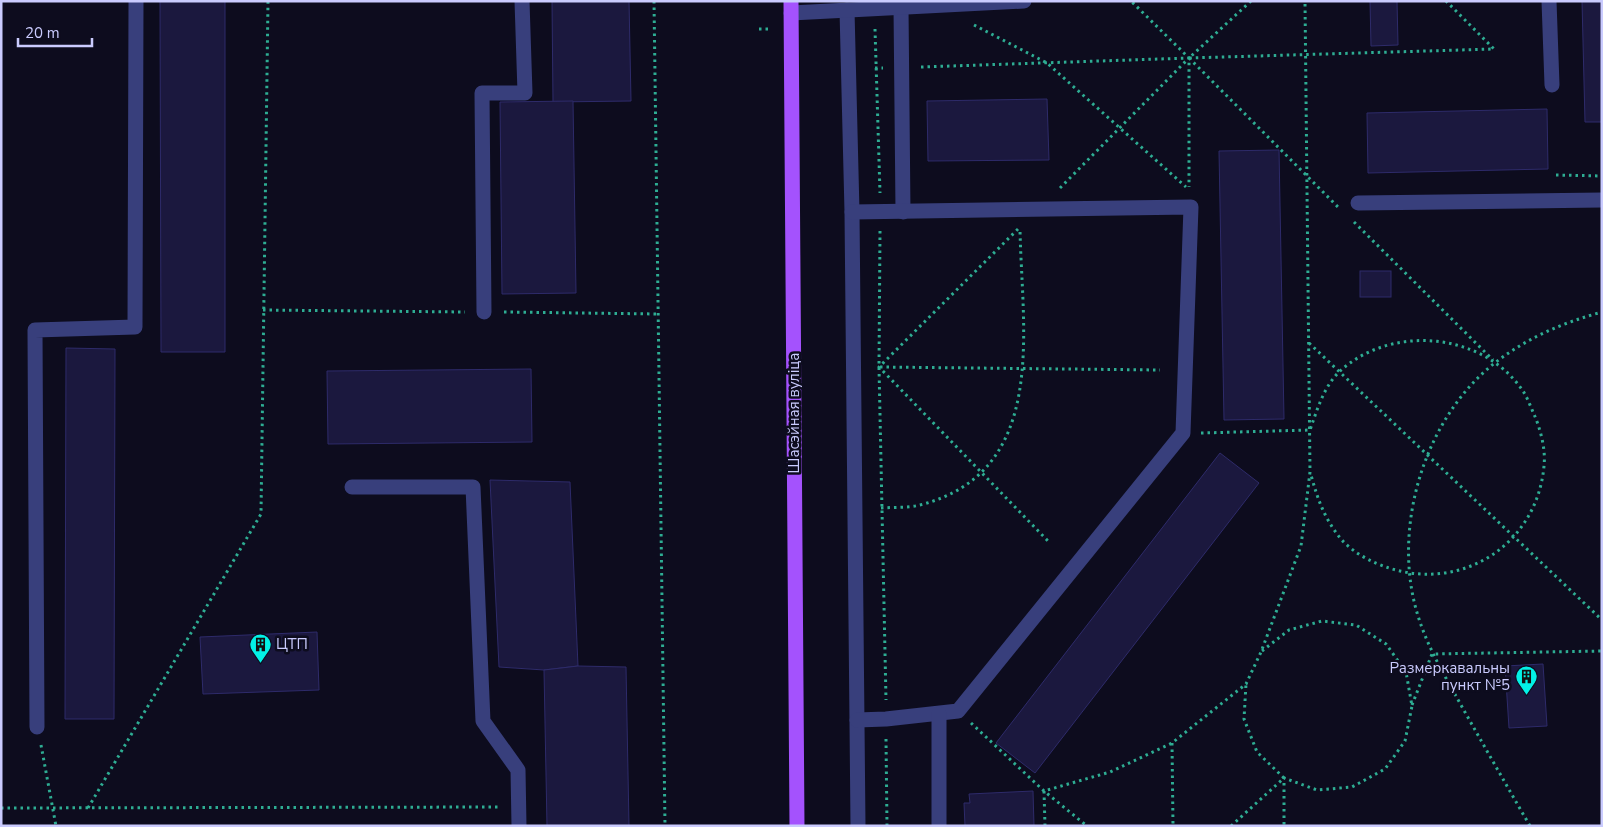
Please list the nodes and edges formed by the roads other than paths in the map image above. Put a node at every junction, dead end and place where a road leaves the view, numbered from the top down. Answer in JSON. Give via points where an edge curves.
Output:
{"nodes":[{"id":1,"x":136,"y":1,"type":"edge"},
{"id":2,"x":522,"y":1,"type":"edge"},
{"id":3,"x":1024,"y":1,"type":"edge"},
{"id":4,"x":1549,"y":1,"type":"edge"},
{"id":5,"x":791,"y":7,"type":"edge"},
{"id":6,"x":847,"y":10,"type":"junction"},
{"id":7,"x":901,"y":15,"type":"junction"},
{"id":8,"x":1552,"y":85,"type":"dead end"},
{"id":9,"x":1602,"y":200,"type":"edge"},
{"id":10,"x":1358,"y":203,"type":"dead end"},
{"id":11,"x":852,"y":212,"type":"junction"},
{"id":12,"x":903,"y":212,"type":"junction"},
{"id":13,"x":484,"y":312,"type":"road end"},
{"id":14,"x":352,"y":487,"type":"dead end"},
{"id":15,"x":939,"y":714,"type":"junction"},
{"id":16,"x":857,"y":720,"type":"junction"},
{"id":17,"x":37,"y":728,"type":"road end"},
{"id":18,"x":519,"y":826,"type":"edge"},
{"id":19,"x":797,"y":826,"type":"edge"},
{"id":20,"x":858,"y":826,"type":"edge"},
{"id":21,"x":939,"y":826,"type":"edge"}],
"edges":[{"from":1,"to":17,"type":"lane","via":[[135,327],[35,330]]},
{"from":2,"to":13,"type":"lane","via":[[525,93],[482,93]]},
{"from":3,"to":7,"type":"lane"},
{"from":4,"to":8,"type":"lane"},
{"from":5,"to":6,"type":"lane"},
{"from":5,"to":19,"type":"main road","name":"Шасэйная вуліца"},
{"from":6,"to":7,"type":"lane"},
{"from":6,"to":11,"type":"lane"},
{"from":7,"to":12,"type":"lane"},
{"from":9,"to":10,"type":"lane"},
{"from":11,"to":12,"type":"lane"},
{"from":11,"to":16,"type":"lane"},
{"from":12,"to":15,"type":"lane","via":[[1191,207],[1183,433],[958,711]]},
{"from":14,"to":18,"type":"lane","via":[[473,487],[483,721],[518,770]]},
{"from":15,"to":16,"type":"lane"},
{"from":15,"to":21,"type":"lane"},
{"from":16,"to":20,"type":"lane"}]}
